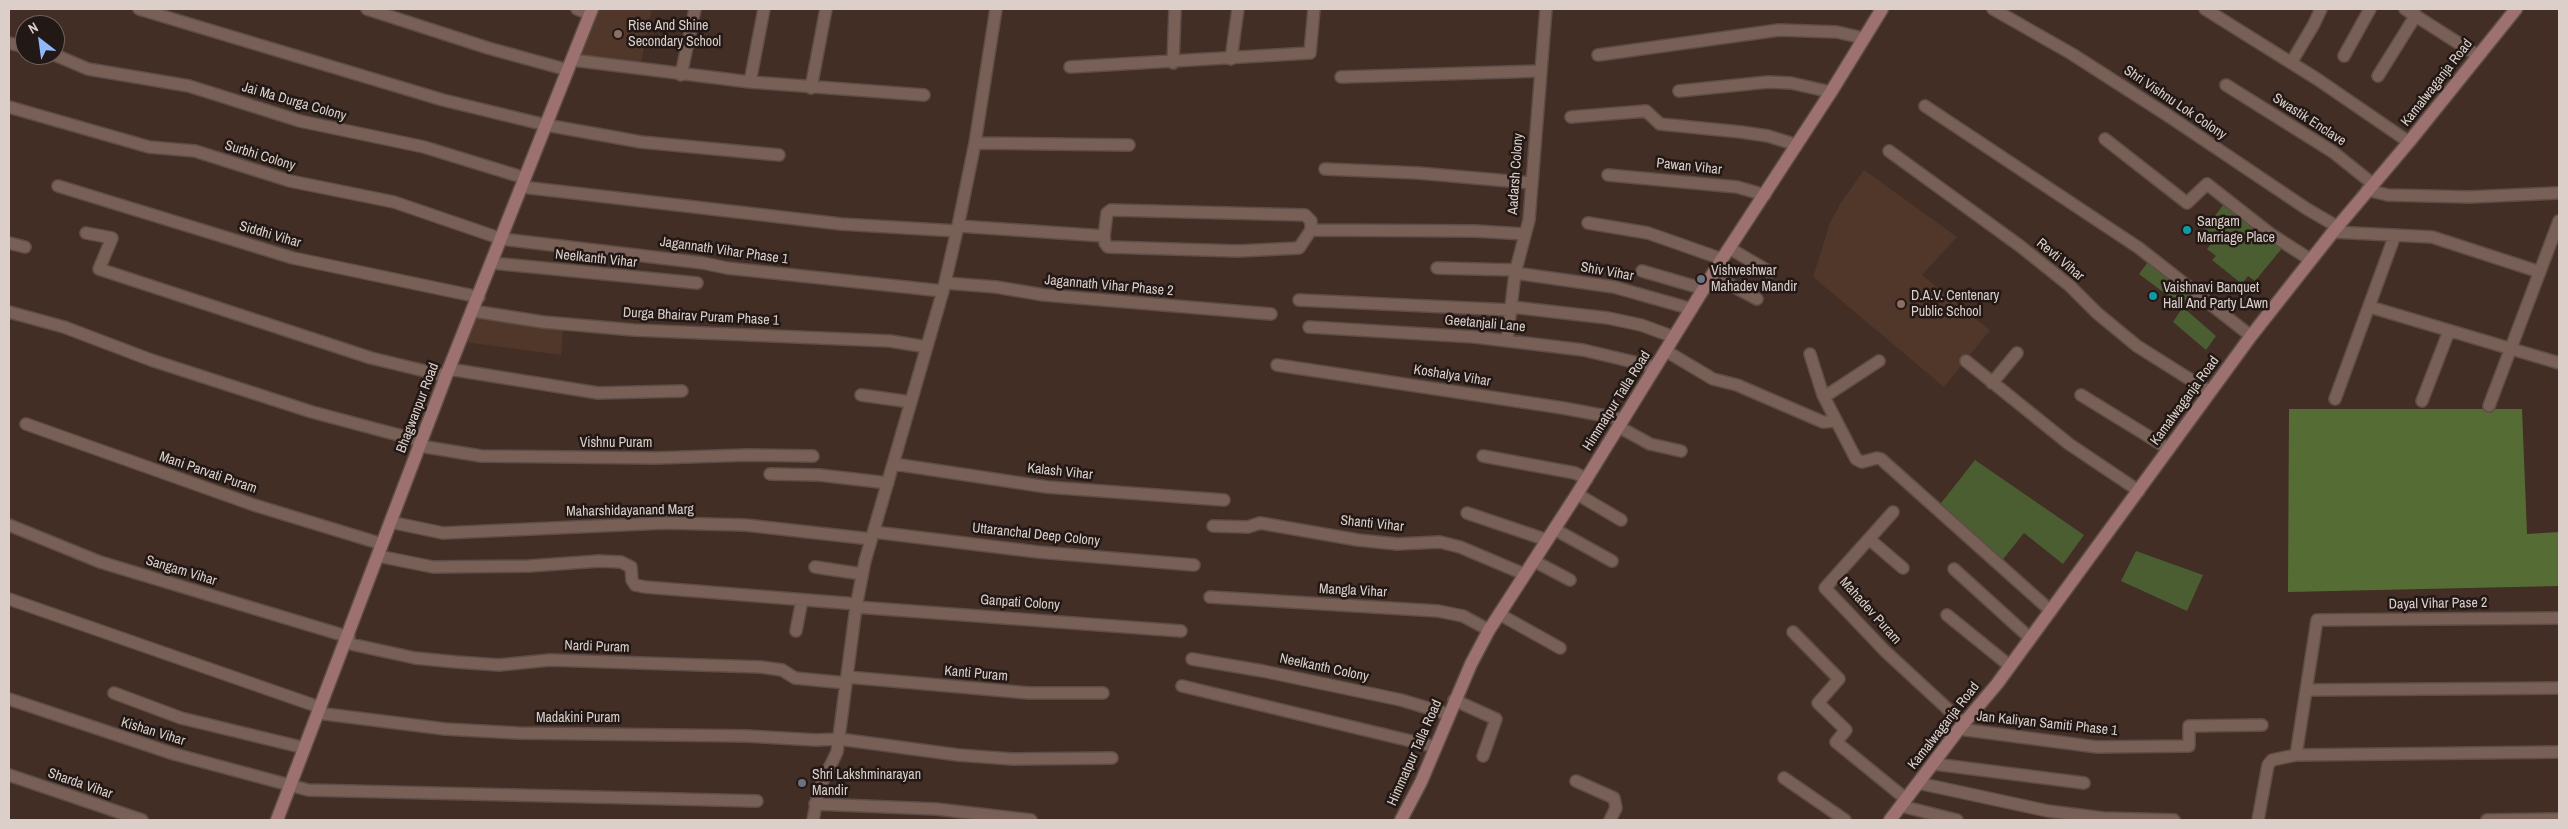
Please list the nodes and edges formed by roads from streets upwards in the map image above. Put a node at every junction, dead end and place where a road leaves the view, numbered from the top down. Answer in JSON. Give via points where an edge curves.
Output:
{"nodes":[{"id":1,"x":139,"y":9,"type":"edge"},
{"id":2,"x":367,"y":9,"type":"edge"},
{"id":3,"x":577,"y":9,"type":"edge"},
{"id":4,"x":695,"y":9,"type":"edge"},
{"id":5,"x":764,"y":9,"type":"edge"},
{"id":6,"x":826,"y":9,"type":"edge"},
{"id":7,"x":996,"y":9,"type":"edge"},
{"id":8,"x":1175,"y":9,"type":"edge"},
{"id":9,"x":1238,"y":9,"type":"edge"},
{"id":10,"x":1314,"y":9,"type":"edge"},
{"id":11,"x":1546,"y":9,"type":"edge"},
{"id":12,"x":1882,"y":9,"type":"edge"},
{"id":13,"x":1993,"y":9,"type":"edge"},
{"id":14,"x":2205,"y":9,"type":"edge"},
{"id":15,"x":2320,"y":9,"type":"edge"},
{"id":16,"x":2370,"y":9,"type":"edge"},
{"id":17,"x":2516,"y":9,"type":"edge"},
{"id":18,"x":591,"y":11,"type":"edge"},
{"id":19,"x":2410,"y":12,"type":"edge"},
{"id":20,"x":1863,"y":38,"type":"junction"},
{"id":21,"x":1598,"y":55,"type":"dead end"},
{"id":22,"x":2344,"y":56,"type":"dead end"},
{"id":23,"x":2478,"y":56,"type":"junction"},
{"id":24,"x":65,"y":59,"type":"edge"},
{"id":25,"x":1231,"y":59,"type":"junction"},
{"id":26,"x":1173,"y":63,"type":"junction"},
{"id":27,"x":2291,"y":63,"type":"junction"},
{"id":28,"x":570,"y":65,"type":"junction"},
{"id":29,"x":1070,"y":67,"type":"dead end"},
{"id":30,"x":1541,"y":71,"type":"junction"},
{"id":31,"x":681,"y":75,"type":"junction"},
{"id":32,"x":2378,"y":76,"type":"dead end"},
{"id":33,"x":1341,"y":77,"type":"dead end"},
{"id":34,"x":750,"y":82,"type":"junction"},
{"id":35,"x":2226,"y":84,"type":"dead end"},
{"id":36,"x":811,"y":88,"type":"junction"},
{"id":37,"x":1679,"y":91,"type":"dead end"},
{"id":38,"x":1831,"y":92,"type":"junction"},
{"id":39,"x":924,"y":95,"type":"dead end"},
{"id":40,"x":1925,"y":106,"type":"dead end"},
{"id":41,"x":9,"y":107,"type":"edge"},
{"id":42,"x":1571,"y":117,"type":"dead end"},
{"id":43,"x":546,"y":125,"type":"junction"},
{"id":44,"x":2105,"y":139,"type":"dead end"},
{"id":45,"x":2409,"y":142,"type":"junction"},
{"id":46,"x":975,"y":143,"type":"junction"},
{"id":47,"x":1129,"y":145,"type":"dead end"},
{"id":48,"x":1797,"y":146,"type":"junction"},
{"id":49,"x":1889,"y":152,"type":"dead end"},
{"id":50,"x":779,"y":155,"type":"dead end"},
{"id":51,"x":1326,"y":169,"type":"dead end"},
{"id":52,"x":1608,"y":175,"type":"dead end"},
{"id":53,"x":524,"y":182,"type":"junction"},
{"id":54,"x":1532,"y":183,"type":"junction"},
{"id":55,"x":58,"y":186,"type":"dead end"},
{"id":56,"x":2370,"y":187,"type":"junction"},
{"id":57,"x":2557,"y":194,"type":"dead end"},
{"id":58,"x":1765,"y":195,"type":"junction"},
{"id":59,"x":2559,"y":221,"type":"edge"},
{"id":60,"x":1588,"y":223,"type":"dead end"},
{"id":61,"x":957,"y":228,"type":"junction"},
{"id":62,"x":2336,"y":229,"type":"junction"},
{"id":63,"x":1311,"y":230,"type":"junction"},
{"id":64,"x":86,"y":232,"type":"dead end"},
{"id":65,"x":1524,"y":234,"type":"junction"},
{"id":66,"x":2395,"y":235,"type":"junction"},
{"id":67,"x":1104,"y":236,"type":"junction"},
{"id":68,"x":502,"y":239,"type":"junction"},
{"id":69,"x":9,"y":243,"type":"edge"},
{"id":70,"x":25,"y":247,"type":"dead end"},
{"id":71,"x":1726,"y":253,"type":"junction"},
{"id":72,"x":2311,"y":260,"type":"junction"},
{"id":73,"x":492,"y":263,"type":"junction"},
{"id":74,"x":1437,"y":268,"type":"dead end"},
{"id":75,"x":1642,"y":271,"type":"dead end"},
{"id":76,"x":1515,"y":272,"type":"junction"},
{"id":77,"x":1770,"y":272,"type":"dead end"},
{"id":78,"x":2540,"y":272,"type":"junction"},
{"id":79,"x":1712,"y":275,"type":"junction"},
{"id":80,"x":698,"y":283,"type":"dead end"},
{"id":81,"x":944,"y":287,"type":"junction"},
{"id":82,"x":1704,"y":289,"type":"junction"},
{"id":83,"x":479,"y":297,"type":"junction"},
{"id":84,"x":1758,"y":299,"type":"dead end"},
{"id":85,"x":1299,"y":300,"type":"dead end"},
{"id":86,"x":2370,"y":307,"type":"junction"},
{"id":87,"x":1512,"y":308,"type":"junction"},
{"id":88,"x":1692,"y":309,"type":"junction"},
{"id":89,"x":473,"y":311,"type":"junction"},
{"id":90,"x":9,"y":312,"type":"edge"},
{"id":91,"x":1271,"y":314,"type":"dead end"},
{"id":92,"x":1309,"y":327,"type":"dead end"},
{"id":93,"x":2449,"y":331,"type":"junction"},
{"id":94,"x":2251,"y":336,"type":"junction"},
{"id":95,"x":1674,"y":337,"type":"junction"},
{"id":96,"x":1507,"y":341,"type":"junction"},
{"id":97,"x":927,"y":348,"type":"junction"},
{"id":98,"x":2511,"y":348,"type":"junction"},
{"id":99,"x":1666,"y":351,"type":"junction"},
{"id":100,"x":2017,"y":353,"type":"dead end"},
{"id":101,"x":1810,"y":354,"type":"dead end"},
{"id":102,"x":1880,"y":361,"type":"dead end"},
{"id":103,"x":1966,"y":361,"type":"dead end"},
{"id":104,"x":2559,"y":363,"type":"edge"},
{"id":105,"x":1277,"y":365,"type":"dead end"},
{"id":106,"x":1656,"y":367,"type":"junction"},
{"id":107,"x":448,"y":372,"type":"junction"},
{"id":108,"x":1992,"y":383,"type":"junction"},
{"id":109,"x":682,"y":391,"type":"dead end"},
{"id":110,"x":2210,"y":392,"type":"junction"},
{"id":111,"x":861,"y":395,"type":"dead end"},
{"id":112,"x":2081,"y":395,"type":"dead end"},
{"id":113,"x":1824,"y":397,"type":"junction"},
{"id":114,"x":2335,"y":399,"type":"dead end"},
{"id":115,"x":2422,"y":401,"type":"dead end"},
{"id":116,"x":911,"y":402,"type":"junction"},
{"id":117,"x":2489,"y":406,"type":"dead end"},
{"id":118,"x":1830,"y":422,"type":"junction"},
{"id":119,"x":1621,"y":423,"type":"junction"},
{"id":120,"x":26,"y":424,"type":"dead end"},
{"id":121,"x":421,"y":443,"type":"junction"},
{"id":122,"x":2169,"y":449,"type":"junction"},
{"id":123,"x":1681,"y":452,"type":"dead end"},
{"id":124,"x":813,"y":456,"type":"dead end"},
{"id":125,"x":1483,"y":456,"type":"dead end"},
{"id":126,"x":894,"y":464,"type":"junction"},
{"id":127,"x":770,"y":474,"type":"dead end"},
{"id":128,"x":1587,"y":479,"type":"junction"},
{"id":129,"x":888,"y":483,"type":"junction"},
{"id":130,"x":2139,"y":491,"type":"junction"},
{"id":131,"x":1577,"y":494,"type":"junction"},
{"id":132,"x":1224,"y":500,"type":"dead end"},
{"id":133,"x":1893,"y":512,"type":"dead end"},
{"id":134,"x":1467,"y":513,"type":"dead end"},
{"id":135,"x":1621,"y":520,"type":"dead end"},
{"id":136,"x":390,"y":522,"type":"junction"},
{"id":137,"x":9,"y":525,"type":"edge"},
{"id":138,"x":1213,"y":526,"type":"dead end"},
{"id":139,"x":1551,"y":535,"type":"junction"},
{"id":140,"x":872,"y":536,"type":"junction"},
{"id":141,"x":1869,"y":539,"type":"junction"},
{"id":142,"x":382,"y":544,"type":"junction"},
{"id":143,"x":378,"y":556,"type":"junction"},
{"id":144,"x":1612,"y":560,"type":"dead end"},
{"id":145,"x":1534,"y":561,"type":"junction"},
{"id":146,"x":1194,"y":565,"type":"dead end"},
{"id":147,"x":815,"y":568,"type":"dead end"},
{"id":148,"x":1903,"y":568,"type":"dead end"},
{"id":149,"x":1954,"y":570,"type":"dead end"},
{"id":150,"x":862,"y":574,"type":"junction"},
{"id":151,"x":1524,"y":574,"type":"junction"},
{"id":152,"x":1570,"y":580,"type":"dead end"},
{"id":153,"x":1210,"y":597,"type":"dead end"},
{"id":154,"x":9,"y":599,"type":"edge"},
{"id":155,"x":802,"y":600,"type":"junction"},
{"id":156,"x":856,"y":606,"type":"junction"},
{"id":157,"x":2051,"y":611,"type":"junction"},
{"id":158,"x":1499,"y":614,"type":"junction"},
{"id":159,"x":1947,"y":615,"type":"dead end"},
{"id":160,"x":2559,"y":618,"type":"edge"},
{"id":161,"x":1489,"y":630,"type":"junction"},
{"id":162,"x":796,"y":631,"type":"dead end"},
{"id":163,"x":1181,"y":631,"type":"dead end"},
{"id":164,"x":1793,"y":632,"type":"dead end"},
{"id":165,"x":2030,"y":638,"type":"junction"},
{"id":166,"x":347,"y":640,"type":"junction"},
{"id":167,"x":1560,"y":648,"type":"dead end"},
{"id":168,"x":1192,"y":659,"type":"dead end"},
{"id":169,"x":2010,"y":666,"type":"junction"},
{"id":170,"x":847,"y":680,"type":"junction"},
{"id":171,"x":1182,"y":686,"type":"dead end"},
{"id":172,"x":2559,"y":688,"type":"edge"},
{"id":173,"x":2307,"y":690,"type":"junction"},
{"id":174,"x":114,"y":693,"type":"dead end"},
{"id":175,"x":1103,"y":693,"type":"dead end"},
{"id":176,"x":9,"y":699,"type":"edge"},
{"id":177,"x":1454,"y":700,"type":"junction"},
{"id":178,"x":318,"y":710,"type":"junction"},
{"id":179,"x":1448,"y":714,"type":"junction"},
{"id":180,"x":2262,"y":725,"type":"dead end"},
{"id":181,"x":1961,"y":726,"type":"junction"},
{"id":182,"x":839,"y":738,"type":"junction"},
{"id":183,"x":1436,"y":747,"type":"junction"},
{"id":184,"x":305,"y":748,"type":"junction"},
{"id":185,"x":2559,"y":752,"type":"edge"},
{"id":186,"x":2296,"y":755,"type":"junction"},
{"id":187,"x":1482,"y":756,"type":"dead end"},
{"id":188,"x":1112,"y":758,"type":"dead end"},
{"id":189,"x":1934,"y":764,"type":"junction"},
{"id":190,"x":9,"y":776,"type":"edge"},
{"id":191,"x":1784,"y":778,"type":"dead end"},
{"id":192,"x":1576,"y":781,"type":"dead end"},
{"id":193,"x":1918,"y":783,"type":"junction"},
{"id":194,"x":2084,"y":783,"type":"dead end"},
{"id":195,"x":290,"y":787,"type":"junction"},
{"id":196,"x":757,"y":801,"type":"dead end"},
{"id":197,"x":1904,"y":802,"type":"junction"},
{"id":198,"x":815,"y":804,"type":"junction"},
{"id":199,"x":2559,"y":819,"type":"edge"},
{"id":200,"x":142,"y":820,"type":"edge"},
{"id":201,"x":277,"y":820,"type":"edge"},
{"id":202,"x":813,"y":820,"type":"edge"},
{"id":203,"x":1031,"y":820,"type":"edge"},
{"id":204,"x":1401,"y":820,"type":"edge"},
{"id":205,"x":1610,"y":820,"type":"edge"},
{"id":206,"x":1845,"y":820,"type":"edge"},
{"id":207,"x":1890,"y":820,"type":"edge"},
{"id":208,"x":1957,"y":820,"type":"edge"},
{"id":209,"x":2174,"y":820,"type":"edge"},
{"id":210,"x":2258,"y":820,"type":"edge"},
{"id":211,"x":2487,"y":820,"type":"edge"}],
"edges":[{"from":1,"to":43,"type":"street","via":[[443,100]]},
{"from":2,"to":28,"type":"street","via":[[488,48]]},
{"from":3,"to":18,"type":"street"},
{"from":4,"to":31,"type":"street"},
{"from":5,"to":34,"type":"street"},
{"from":6,"to":36,"type":"street"},
{"from":7,"to":46,"type":"street"},
{"from":8,"to":26,"type":"street"},
{"from":9,"to":25,"type":"street"},
{"from":10,"to":25,"type":"street","via":[[1310,53]]},
{"from":11,"to":30,"type":"street","name":"Aadarsh Colony"},
{"from":12,"to":20,"type":"street","name":"Himmatpur Talla Road"},
{"from":13,"to":62,"type":"street","name":"Shri Vishnu Lok Colony","via":[[2072,54]]},
{"from":14,"to":27,"type":"street"},
{"from":15,"to":27,"type":"street"},
{"from":16,"to":22,"type":"street"},
{"from":17,"to":23,"type":"street","name":"Kamalwaganja Road"},
{"from":18,"to":28,"type":"street","name":"Bhagwanpur Road"},
{"from":19,"to":23,"type":"street"},
{"from":19,"to":32,"type":"street"},
{"from":20,"to":21,"type":"street","via":[[1837,32],[1779,30]]},
{"from":20,"to":38,"type":"street","name":"Himmatpur Talla Road"},
{"from":23,"to":45,"type":"street","name":"Kamalwaganja Road"},
{"from":24,"to":53,"type":"street","name":"Jai Ma Durga Colony","via":[[88,69],[189,86],[300,121],[424,147]]},
{"from":25,"to":26,"type":"street"},
{"from":26,"to":29,"type":"street"},
{"from":27,"to":45,"type":"street"},
{"from":28,"to":31,"type":"street"},
{"from":28,"to":43,"type":"street","name":"Bhagwanpur Road"},
{"from":30,"to":33,"type":"street"},
{"from":30,"to":54,"type":"street","name":"Aadarsh Colony"},
{"from":31,"to":34,"type":"street"},
{"from":34,"to":36,"type":"street"},
{"from":35,"to":56,"type":"street","name":"Swastik Enclave","via":[[2333,152]]},
{"from":36,"to":39,"type":"street"},
{"from":37,"to":38,"type":"street","via":[[1768,82],[1791,83]]},
{"from":38,"to":48,"type":"street","name":"Himmatpur Talla Road"},
{"from":40,"to":94,"type":"street","via":[[2139,248]]},
{"from":41,"to":68,"type":"street","name":"Surbhi Colony","via":[[149,147],[195,151],[290,181],[394,202]]},
{"from":42,"to":48,"type":"street","via":[[1646,111],[1660,124],[1768,136]]},
{"from":43,"to":50,"type":"street","via":[[640,142]]},
{"from":43,"to":53,"type":"street","name":"Bhagwanpur Road"},
{"from":44,"to":72,"type":"street","via":[[2187,203],[2207,184],[2272,235]]},
{"from":45,"to":56,"type":"street","name":"Kamalwaganja Road"},
{"from":46,"to":47,"type":"street"},
{"from":46,"to":61,"type":"street"},
{"from":48,"to":58,"type":"street","name":"Himmatpur Talla Road"},
{"from":49,"to":110,"type":"street","name":"Revti Vihar","via":[[2020,246],[2137,346]]},
{"from":51,"to":54,"type":"street"},
{"from":52,"to":58,"type":"street","name":"Pawan Vihar","via":[[1737,187]]},
{"from":53,"to":61,"type":"street","name":"Jai Ma Durga Colony","via":[[841,224]]},
{"from":53,"to":68,"type":"street","name":"Bhagwanpur Road"},
{"from":54,"to":65,"type":"street","name":"Aadarsh Colony","via":[[1529,220]]},
{"from":55,"to":83,"type":"street","name":"Siddhi Vihar","via":[[293,258]]},
{"from":56,"to":57,"type":"street","via":[[2388,195]]},
{"from":56,"to":62,"type":"street","name":"Kamalwaganja Road"},
{"from":58,"to":71,"type":"street","name":"Himmatpur Talla Road"},
{"from":59,"to":78,"type":"street"},
{"from":60,"to":71,"type":"street"},
{"from":61,"to":67,"type":"street","name":"Jai Ma Durga Colony"},
{"from":61,"to":81,"type":"street"},
{"from":62,"to":66,"type":"street"},
{"from":62,"to":72,"type":"street","name":"Kamalwaganja Road"},
{"from":63,"to":65,"type":"street"},
{"from":63,"to":67,"type":"street","via":[[1304,244],[1294,250],[1108,247]]},
{"from":63,"to":67,"type":"street","via":[[1312,221],[1305,215],[1111,210],[1107,212]]},
{"from":64,"to":107,"type":"street","via":[[112,238],[99,269],[371,358]]},
{"from":65,"to":76,"type":"street","name":"Aadarsh Colony"},
{"from":66,"to":78,"type":"street","via":[[2432,237]]},
{"from":66,"to":86,"type":"street"},
{"from":68,"to":73,"type":"street","name":"Bhagwanpur Road"},
{"from":68,"to":81,"type":"street","name":"Jagannath Vihar Phase 1","via":[[703,262],[736,269]]},
{"from":69,"to":70,"type":"street"},
{"from":71,"to":77,"type":"street"},
{"from":71,"to":79,"type":"street","name":"Himmatpur Talla Road"},
{"from":72,"to":94,"type":"street","name":"Kamalwaganja Road"},
{"from":73,"to":80,"type":"street","name":"Neelkanth Vihar"},
{"from":73,"to":83,"type":"street","name":"Bhagwanpur Road"},
{"from":74,"to":76,"type":"street","name":"Shiv Vihar"},
{"from":75,"to":82,"type":"street"},
{"from":76,"to":87,"type":"street","name":"Aadarsh Colony"},
{"from":76,"to":88,"type":"street","name":"Shiv Vihar","via":[[1614,287]]},
{"from":78,"to":98,"type":"street"},
{"from":79,"to":82,"type":"street","name":"Himmatpur Talla Road"},
{"from":79,"to":84,"type":"street"},
{"from":81,"to":91,"type":"street","name":"Jagannath Vihar Phase 2","via":[[996,287],[1063,297]]},
{"from":81,"to":97,"type":"street"},
{"from":82,"to":88,"type":"street","name":"Himmatpur Talla Road"},
{"from":83,"to":89,"type":"street","name":"Bhagwanpur Road"},
{"from":85,"to":87,"type":"street"},
{"from":86,"to":93,"type":"street"},
{"from":86,"to":114,"type":"street"},
{"from":87,"to":95,"type":"street","via":[[1608,318]]},
{"from":87,"to":96,"type":"street","name":"Aadarsh Colony"},
{"from":88,"to":95,"type":"street","name":"Himmatpur Talla Road"},
{"from":89,"to":97,"type":"street","name":"Durga Bhairav Puram Phase 1","via":[[543,322],[634,330],[890,341]]},
{"from":89,"to":107,"type":"street","name":"Bhagwanpur Road"},
{"from":90,"to":121,"type":"street","name":"Vishnu Puram","via":[[64,327],[151,360],[312,412]]},
{"from":92,"to":96,"type":"street","name":"Geetanjali Lane"},
{"from":93,"to":98,"type":"street"},
{"from":93,"to":115,"type":"street"},
{"from":94,"to":110,"type":"street","name":"Kamalwaganja Road"},
{"from":95,"to":99,"type":"street","name":"Himmatpur Talla Road"},
{"from":96,"to":106,"type":"street","name":"Geetanjali Lane","via":[[1583,350]]},
{"from":97,"to":116,"type":"street"},
{"from":98,"to":104,"type":"street"},
{"from":98,"to":117,"type":"street"},
{"from":99,"to":106,"type":"street","name":"Himmatpur Talla Road"},
{"from":99,"to":118,"type":"street","via":[[1713,379],[1737,385]]},
{"from":100,"to":108,"type":"street"},
{"from":101,"to":113,"type":"street"},
{"from":102,"to":113,"type":"street"},
{"from":103,"to":108,"type":"street"},
{"from":105,"to":119,"type":"street","name":"Koshalya Vihar","via":[[1563,408]]},
{"from":106,"to":119,"type":"street","name":"Himmatpur Talla Road"},
{"from":107,"to":109,"type":"street","via":[[598,392]]},
{"from":107,"to":121,"type":"street","name":"Bhagwanpur Road"},
{"from":108,"to":130,"type":"street","via":[[2069,444]]},
{"from":110,"to":122,"type":"street","name":"Kamalwaganja Road"},
{"from":111,"to":116,"type":"street"},
{"from":112,"to":122,"type":"street"},
{"from":113,"to":118,"type":"street"},
{"from":116,"to":126,"type":"street"},
{"from":118,"to":157,"type":"street","via":[[1856,459],[1862,462],[1881,459]]},
{"from":119,"to":123,"type":"street","name":"Koshalya Vihar","via":[[1650,444]]},
{"from":119,"to":128,"type":"street","name":"Himmatpur Talla Road"},
{"from":120,"to":142,"type":"street","name":"Mani Parvati Puram","via":[[254,504]]},
{"from":121,"to":124,"type":"street","name":"Vishnu Puram","via":[[469,455],[501,457]]},
{"from":121,"to":136,"type":"street","name":"Bhagwanpur Road"},
{"from":122,"to":130,"type":"street","name":"Kamalwaganja Road"},
{"from":125,"to":128,"type":"street","via":[[1575,473]]},
{"from":126,"to":129,"type":"street"},
{"from":126,"to":132,"type":"street","name":"Kalash Vihar","via":[[1047,487]]},
{"from":127,"to":129,"type":"street","via":[[819,475]]},
{"from":128,"to":131,"type":"street","name":"Himmatpur Talla Road"},
{"from":129,"to":140,"type":"street"},
{"from":130,"to":157,"type":"street","name":"Kamalwaganja Road"},
{"from":131,"to":135,"type":"street"},
{"from":131,"to":139,"type":"street","name":"Himmatpur Talla Road"},
{"from":133,"to":141,"type":"street","name":"Mahadev Puram"},
{"from":134,"to":139,"type":"street"},
{"from":136,"to":140,"type":"street","name":"Maharshidayanand Marg","via":[[443,533],[665,522]]},
{"from":136,"to":142,"type":"street","name":"Bhagwanpur Road"},
{"from":137,"to":166,"type":"street","name":"Sangam Vihar","via":[[100,562]]},
{"from":138,"to":151,"type":"street","name":"Shanti Vihar","via":[[1248,527],[1260,523],[1358,540],[1397,544],[1440,542]]},
{"from":139,"to":144,"type":"street"},
{"from":139,"to":145,"type":"street","name":"Himmatpur Talla Road"},
{"from":140,"to":146,"type":"street","name":"Uttaranchal Deep Colony"},
{"from":140,"to":150,"type":"street"},
{"from":141,"to":148,"type":"street"},
{"from":141,"to":181,"type":"street","name":"Mahadev Puram","via":[[1824,588]]},
{"from":142,"to":143,"type":"street","name":"Bhagwanpur Road"},
{"from":143,"to":155,"type":"street","name":"Ganpati Colony","via":[[433,567],[621,562],[631,567],[632,580],[636,585],[645,587]]},
{"from":143,"to":166,"type":"street","name":"Bhagwanpur Road"},
{"from":145,"to":151,"type":"street","name":"Himmatpur Talla Road"},
{"from":145,"to":152,"type":"street"},
{"from":147,"to":150,"type":"street"},
{"from":149,"to":165,"type":"street"},
{"from":150,"to":156,"type":"street"},
{"from":151,"to":158,"type":"street","name":"Himmatpur Talla Road"},
{"from":153,"to":161,"type":"street","name":"Mangla Vihar","via":[[1438,611],[1463,616]]},
{"from":154,"to":178,"type":"street","name":"Madakini Puram"},
{"from":155,"to":156,"type":"street","name":"Ganpati Colony"},
{"from":155,"to":162,"type":"street"},
{"from":156,"to":163,"type":"street","name":"Ganpati Colony"},
{"from":156,"to":170,"type":"street"},
{"from":157,"to":165,"type":"street","name":"Kamalwaganja Road"},
{"from":158,"to":161,"type":"street","name":"Himmatpur Talla Road"},
{"from":158,"to":167,"type":"street"},
{"from":159,"to":169,"type":"street"},
{"from":160,"to":173,"type":"street","name":"Dayal Vihar Pase 2","via":[[2317,620]]},
{"from":161,"to":177,"type":"street","name":"Himmatpur Talla Road"},
{"from":164,"to":197,"type":"street","via":[[1840,679],[1818,703],[1846,730],[1836,742]]},
{"from":165,"to":169,"type":"street","name":"Kamalwaganja Road"},
{"from":166,"to":170,"type":"street","name":"Nardi Puram","via":[[415,658],[456,662],[499,665],[550,660],[761,667],[782,670],[795,678]]},
{"from":166,"to":178,"type":"street","name":"Bhagwanpur Road"},
{"from":168,"to":179,"type":"street","name":"Neelkanth Colony","via":[[1401,700]]},
{"from":169,"to":181,"type":"street","name":"Kamalwaganja Road"},
{"from":170,"to":175,"type":"street","name":"Kanti Puram","via":[[1029,693]]},
{"from":170,"to":182,"type":"street"},
{"from":171,"to":183,"type":"street"},
{"from":172,"to":173,"type":"street"},
{"from":173,"to":186,"type":"street"},
{"from":174,"to":184,"type":"street","via":[[180,718]]},
{"from":176,"to":195,"type":"street","name":"Kishan Vihar","via":[[174,754]]},
{"from":177,"to":179,"type":"street","name":"Himmatpur Talla Road"},
{"from":177,"to":187,"type":"street","via":[[1496,719]]},
{"from":178,"to":182,"type":"street","name":"Madakini Puram","via":[[392,724],[518,733]]},
{"from":178,"to":184,"type":"street","name":"Bhagwanpur Road"},
{"from":179,"to":183,"type":"street","name":"Himmatpur Talla Road"},
{"from":180,"to":181,"type":"street","name":"Jan Kaliyan Samiti Phase 1","via":[[2189,726],[2190,746],[2096,747]]},
{"from":181,"to":189,"type":"street","name":"Kamalwaganja Road"},
{"from":182,"to":188,"type":"street","name":"Madakini Puram","via":[[958,755],[1012,759]]},
{"from":182,"to":198,"type":"street","via":[[837,752]]},
{"from":183,"to":204,"type":"street","name":"Himmatpur Talla Road"},
{"from":184,"to":195,"type":"street","name":"Bhagwanpur Road"},
{"from":185,"to":186,"type":"street"},
{"from":186,"to":210,"type":"street","via":[[2272,760],[2268,765]]},
{"from":189,"to":193,"type":"street","name":"Kamalwaganja Road"},
{"from":189,"to":194,"type":"street"},
{"from":190,"to":200,"type":"street","name":"Sharda Vihar"},
{"from":191,"to":206,"type":"street"},
{"from":192,"to":205,"type":"street","via":[[1614,798],[1616,808]]},
{"from":193,"to":197,"type":"street","name":"Kamalwaganja Road"},
{"from":193,"to":209,"type":"street","via":[[2048,811],[2103,818]]},
{"from":195,"to":196,"type":"street","name":"Kishan Vihar"},
{"from":195,"to":201,"type":"street","name":"Bhagwanpur Road"},
{"from":197,"to":207,"type":"street","name":"Kamalwaganja Road"},
{"from":197,"to":208,"type":"street"},
{"from":198,"to":202,"type":"street"},
{"from":198,"to":203,"type":"street","via":[[936,809]]},
{"from":199,"to":211,"type":"street"}]}
